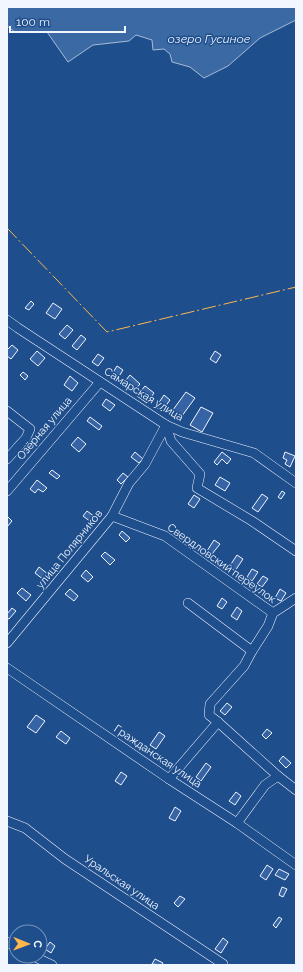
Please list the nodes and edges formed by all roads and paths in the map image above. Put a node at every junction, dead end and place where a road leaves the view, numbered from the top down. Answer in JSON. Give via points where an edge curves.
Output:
{"nodes":[{"id":1,"x":7,"y":320,"type":"edge"},
{"id":2,"x":100,"y":382,"type":"junction"},
{"id":3,"x":7,"y":410,"type":"edge"},
{"id":4,"x":166,"y":425,"type":"junction"},
{"id":5,"x":7,"y":459,"type":"edge"},
{"id":6,"x":296,"y":483,"type":"edge"},
{"id":7,"x":7,"y":491,"type":"edge"},
{"id":8,"x":112,"y":516,"type":"junction"},
{"id":9,"x":296,"y":551,"type":"edge"},
{"id":10,"x":296,"y":598,"type":"edge"},
{"id":11,"x":188,"y":603,"type":"dead end"},
{"id":12,"x":273,"y":613,"type":"junction"},
{"id":13,"x":7,"y":643,"type":"edge"},
{"id":14,"x":252,"y":651,"type":"junction"},
{"id":15,"x":7,"y":668,"type":"edge"},
{"id":16,"x":218,"y":722,"type":"junction"},
{"id":17,"x":278,"y":776,"type":"junction"},
{"id":18,"x":169,"y":779,"type":"junction"},
{"id":19,"x":296,"y":790,"type":"edge"},
{"id":20,"x":7,"y":821,"type":"edge"},
{"id":21,"x":237,"y":823,"type":"junction"},
{"id":22,"x":296,"y":864,"type":"edge"},
{"id":23,"x":223,"y":964,"type":"dead end"}],
"edges":[{"from":1,"to":2,"type":"street","name":"Самарская улица"},
{"from":2,"to":4,"type":"street","name":"Самарская улица"},
{"from":2,"to":7,"type":"street","name":"Озёрная улица"},
{"from":3,"to":5,"type":"street","via":[[30,429],[26,438]]},
{"from":4,"to":6,"type":"street","name":"Самарская улица","via":[[254,453]]},
{"from":4,"to":8,"type":"street","name":"улица Полярников","via":[[145,464],[129,483]]},
{"from":4,"to":9,"type":"street","via":[[171,441],[200,474],[197,488]]},
{"from":8,"to":12,"type":"street","name":"Свердловский переулок","via":[[165,536]]},
{"from":8,"to":13,"type":"street","name":"улица Полярников"},
{"from":10,"to":12,"type":"street"},
{"from":11,"to":14,"type":"street"},
{"from":12,"to":14,"type":"street"},
{"from":14,"to":16,"type":"street","via":[[244,666],[210,704],[209,715]]},
{"from":15,"to":18,"type":"street","name":"Гражданская улица"},
{"from":16,"to":17,"type":"street"},
{"from":16,"to":18,"type":"street"},
{"from":17,"to":19,"type":"street"},
{"from":17,"to":21,"type":"street","via":[[265,785]]},
{"from":18,"to":21,"type":"street","name":"Гражданская улица"},
{"from":20,"to":23,"type":"street","name":"Уральская улица","via":[[25,828],[65,859]]},
{"from":21,"to":22,"type":"street","name":"Гражданская улица"}]}
